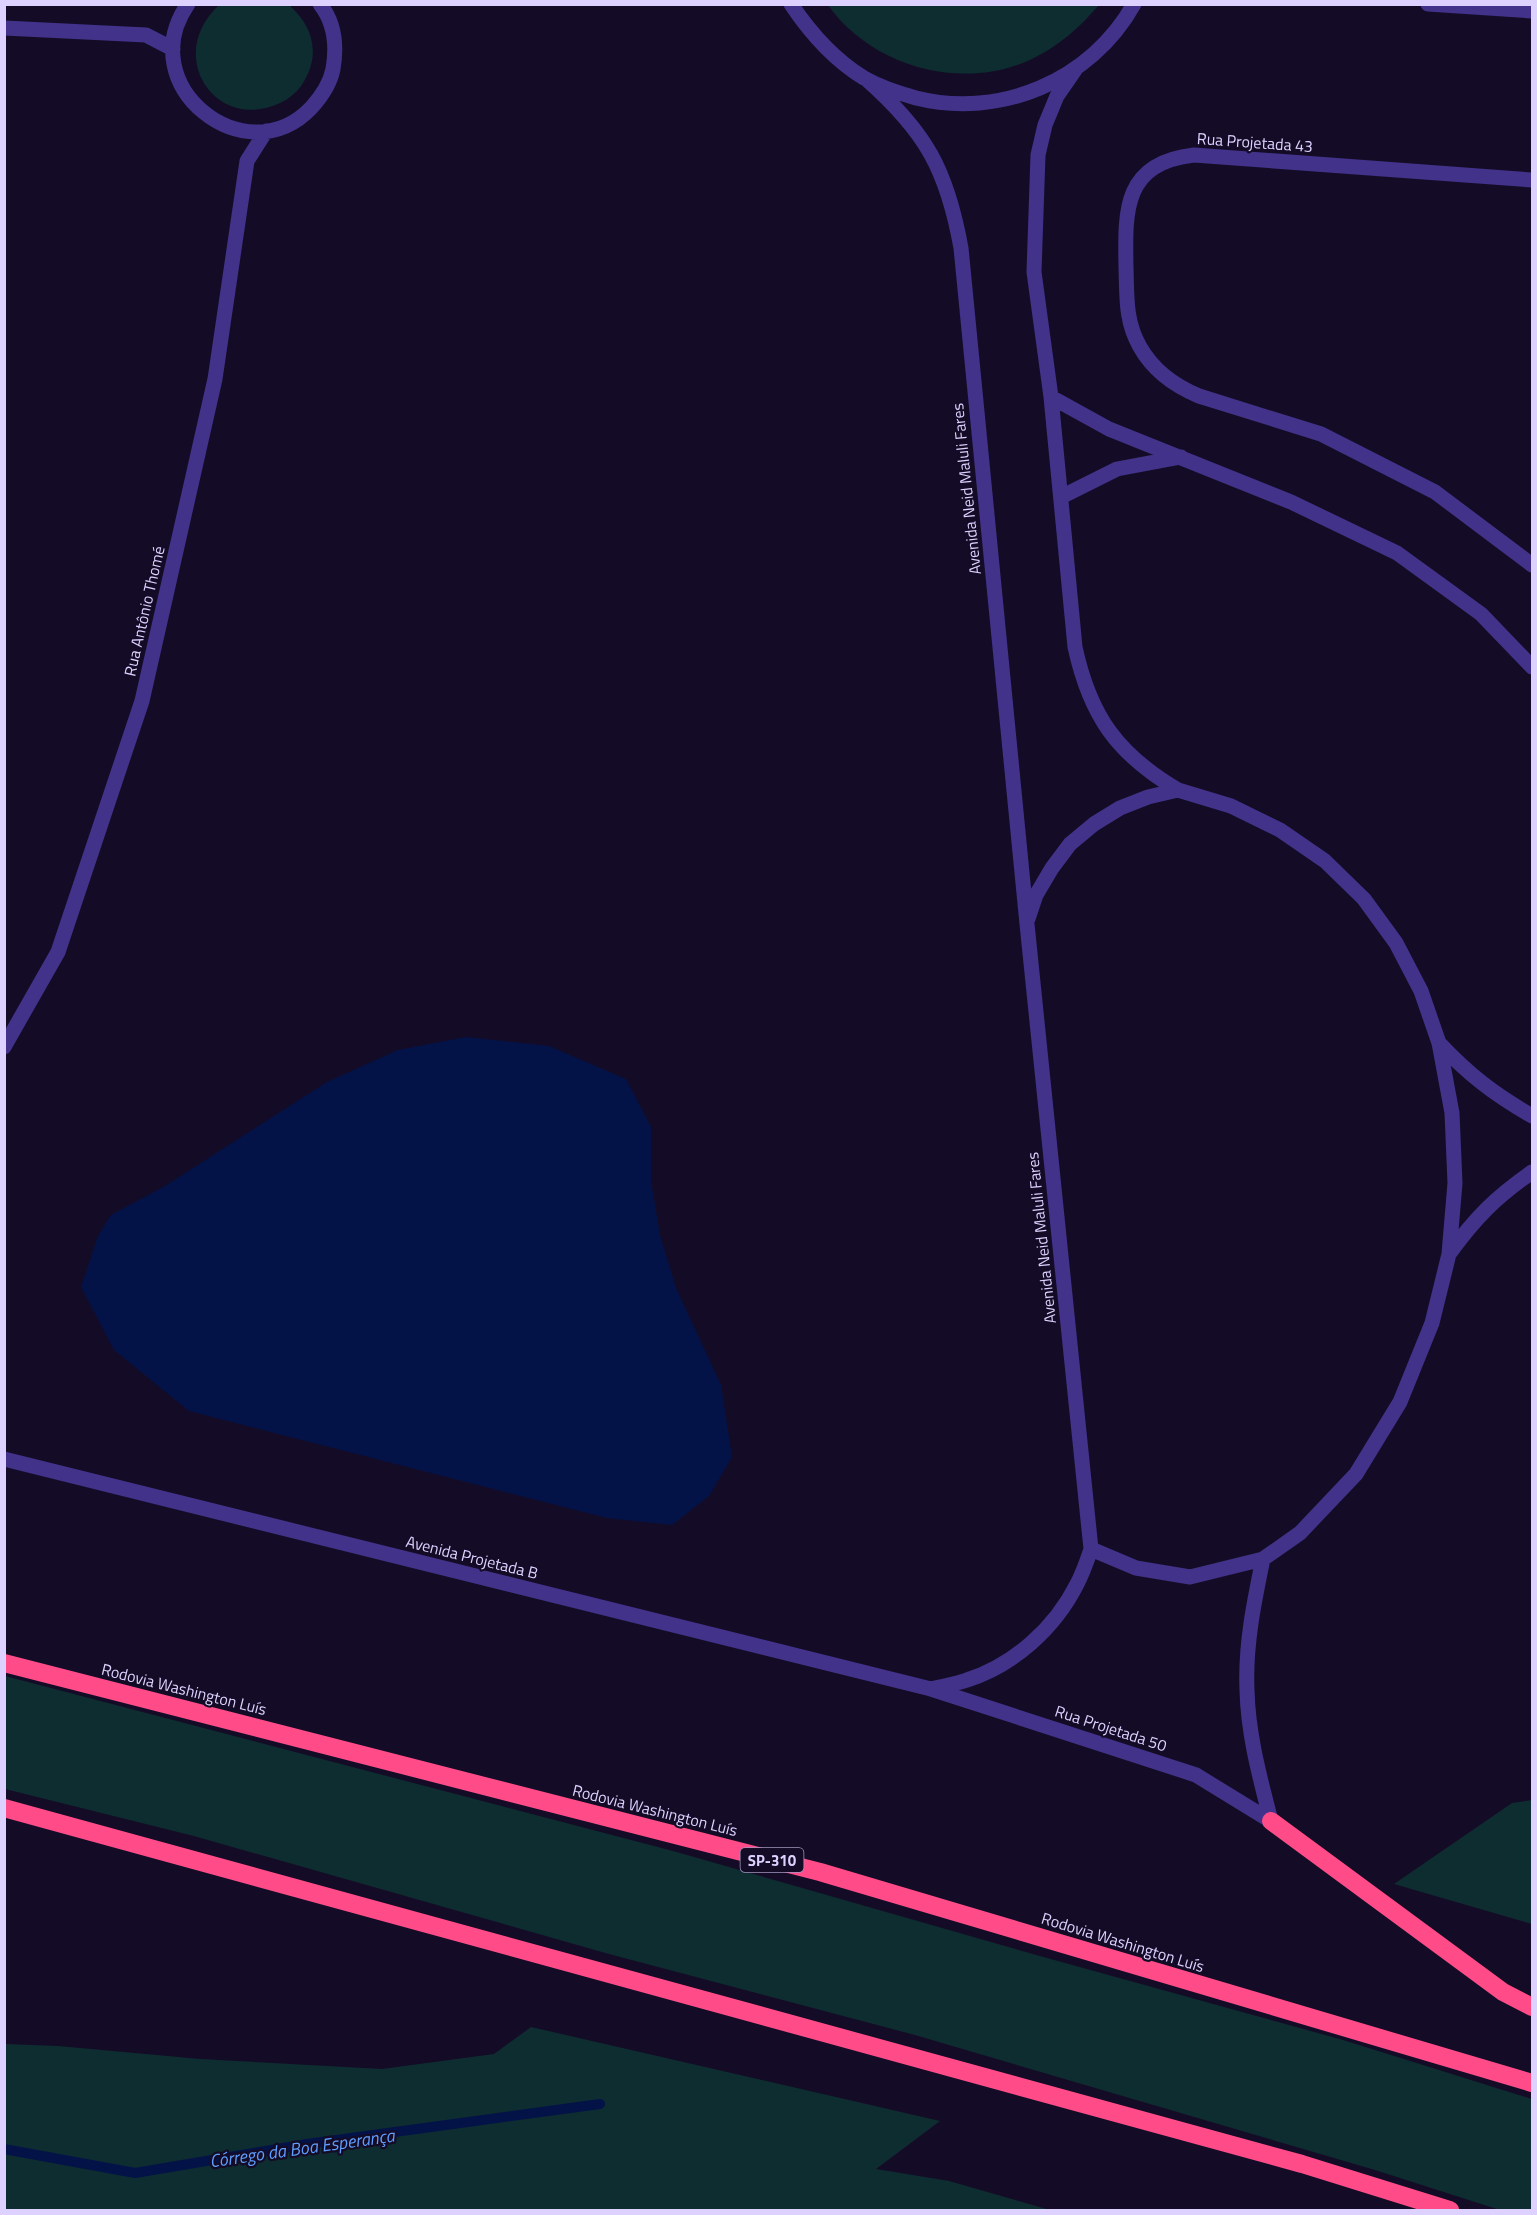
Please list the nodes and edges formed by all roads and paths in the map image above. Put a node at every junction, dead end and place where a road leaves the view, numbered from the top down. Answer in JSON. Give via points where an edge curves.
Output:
{"nodes":[{"id":1,"x":188,"y":4,"type":"edge"},
{"id":2,"x":791,"y":4,"type":"edge"},
{"id":3,"x":1134,"y":4,"type":"edge"},
{"id":4,"x":1428,"y":4,"type":"edge"},
{"id":5,"x":326,"y":7,"type":"edge"},
{"id":6,"x":1533,"y":11,"type":"edge"},
{"id":7,"x":4,"y":27,"type":"edge"},
{"id":8,"x":175,"y":32,"type":"junction"},
{"id":9,"x":146,"y":36,"type":"junction"},
{"id":10,"x":173,"y":49,"type":"junction"},
{"id":11,"x":1075,"y":70,"type":"junction"},
{"id":12,"x":866,"y":79,"type":"junction"},
{"id":13,"x":238,"y":130,"type":"junction"},
{"id":14,"x":266,"y":131,"type":"junction"},
{"id":15,"x":247,"y":161,"type":"junction"},
{"id":16,"x":1533,"y":180,"type":"edge"},
{"id":17,"x":1052,"y":397,"type":"junction"},
{"id":18,"x":1181,"y":457,"type":"junction"},
{"id":19,"x":1060,"y":497,"type":"junction"},
{"id":20,"x":1533,"y":565,"type":"edge"},
{"id":21,"x":1533,"y":667,"type":"edge"},
{"id":22,"x":1178,"y":790,"type":"junction"},
{"id":23,"x":1027,"y":924,"type":"junction"},
{"id":24,"x":1438,"y":1043,"type":"junction"},
{"id":25,"x":4,"y":1047,"type":"edge"},
{"id":26,"x":1533,"y":1116,"type":"edge"},
{"id":27,"x":1533,"y":1172,"type":"edge"},
{"id":28,"x":1449,"y":1254,"type":"junction"},
{"id":29,"x":4,"y":1459,"type":"edge"},
{"id":30,"x":1091,"y":1549,"type":"junction"},
{"id":31,"x":1263,"y":1559,"type":"junction"},
{"id":32,"x":4,"y":1663,"type":"edge"},
{"id":33,"x":931,"y":1689,"type":"junction"},
{"id":34,"x":4,"y":1808,"type":"edge"},
{"id":35,"x":1271,"y":1821,"type":"junction"},
{"id":36,"x":1533,"y":2007,"type":"edge"},
{"id":37,"x":1533,"y":2083,"type":"edge"},
{"id":38,"x":1450,"y":2211,"type":"edge"}],
"edges":[{"from":1,"to":8,"type":"street"},
{"from":2,"to":12,"type":"street","via":[[811,33]]},
{"from":3,"to":11,"type":"street","via":[[1103,47]]},
{"from":4,"to":6,"type":"street"},
{"from":5,"to":14,"type":"street","via":[[334,34],[331,77],[321,97],[306,113],[287,125]]},
{"from":7,"to":9,"type":"street"},
{"from":8,"to":9,"type":"street"},
{"from":8,"to":10,"type":"street"},
{"from":9,"to":10,"type":"street"},
{"from":10,"to":13,"type":"street","via":[[180,82],[199,110],[217,123]]},
{"from":11,"to":12,"type":"street","via":[[1008,99],[972,104],[935,102],[900,94]]},
{"from":11,"to":17,"type":"street","name":"Avenida Neid Maluli Fares","via":[[1057,96],[1045,125],[1037,165],[1034,272]]},
{"from":12,"to":23,"type":"street","name":"Avenida Neid Maluli Fares","via":[[896,105],[921,137],[954,209],[961,248]]},
{"from":13,"to":14,"type":"street"},
{"from":13,"to":15,"type":"street"},
{"from":14,"to":15,"type":"street"},
{"from":15,"to":25,"type":"street","name":"Rua Antônio Thomé","via":[[215,380],[142,701],[58,952]]},
{"from":16,"to":20,"type":"street","name":"Rua Projetada 43","via":[[1194,155],[1172,159],[1151,170],[1136,187],[1125,219],[1127,315],[1141,350],[1153,364],[1182,388],[1199,396],[1321,434],[1435,492]]},
{"from":17,"to":18,"type":"street","via":[[1109,429]]},
{"from":17,"to":19,"type":"street","name":"Avenida Neid Maluli Fares"},
{"from":18,"to":19,"type":"street","via":[[1117,469]]},
{"from":18,"to":21,"type":"street","via":[[1291,502],[1397,553],[1481,615]]},
{"from":19,"to":22,"type":"street","name":"Avenida Neid Maluli Fares","via":[[1075,647],[1092,705],[1128,755]]},
{"from":22,"to":23,"type":"street","name":"Avenida Neid Maluli Fares","via":[[1120,808],[1070,844],[1036,895]]},
{"from":22,"to":24,"type":"street","name":"Avenida Neid Maluli Fares","via":[[1231,806],[1280,830],[1325,861],[1364,899],[1396,943],[1421,991]]},
{"from":23,"to":30,"type":"street","name":"Avenida Neid Maluli Fares"},
{"from":24,"to":26,"type":"street","via":[[1475,1079]]},
{"from":24,"to":28,"type":"street","name":"Avenida Neid Maluli Fares","via":[[1452,1124],[1455,1183]]},
{"from":27,"to":28,"type":"street","via":[[1503,1192],[1473,1221]]},
{"from":28,"to":31,"type":"street","name":"Avenida Neid Maluli Fares","via":[[1432,1323],[1400,1402],[1356,1474],[1300,1533]]},
{"from":29,"to":33,"type":"street","name":"Avenida Projetada B"},
{"from":30,"to":31,"type":"street","name":"Avenida Neid Maluli Fares","via":[[1136,1568],[1190,1577]]},
{"from":30,"to":33,"type":"street","name":"Avenida Neid Maluli Fares","via":[[1058,1616],[1032,1643],[1001,1665],[968,1680]]},
{"from":31,"to":35,"type":"street","via":[[1250,1624],[1247,1691],[1254,1757]]},
{"from":32,"to":37,"type":"highway","name":"Rodovia Washington Luís","number":"SP-310","via":[[819,1872]]},
{"from":33,"to":35,"type":"street","name":"Rua Projetada 50","via":[[1196,1774]]},
{"from":34,"to":38,"type":"highway","via":[[1302,2164]]},
{"from":35,"to":36,"type":"highway","via":[[1503,1992]]}]}
